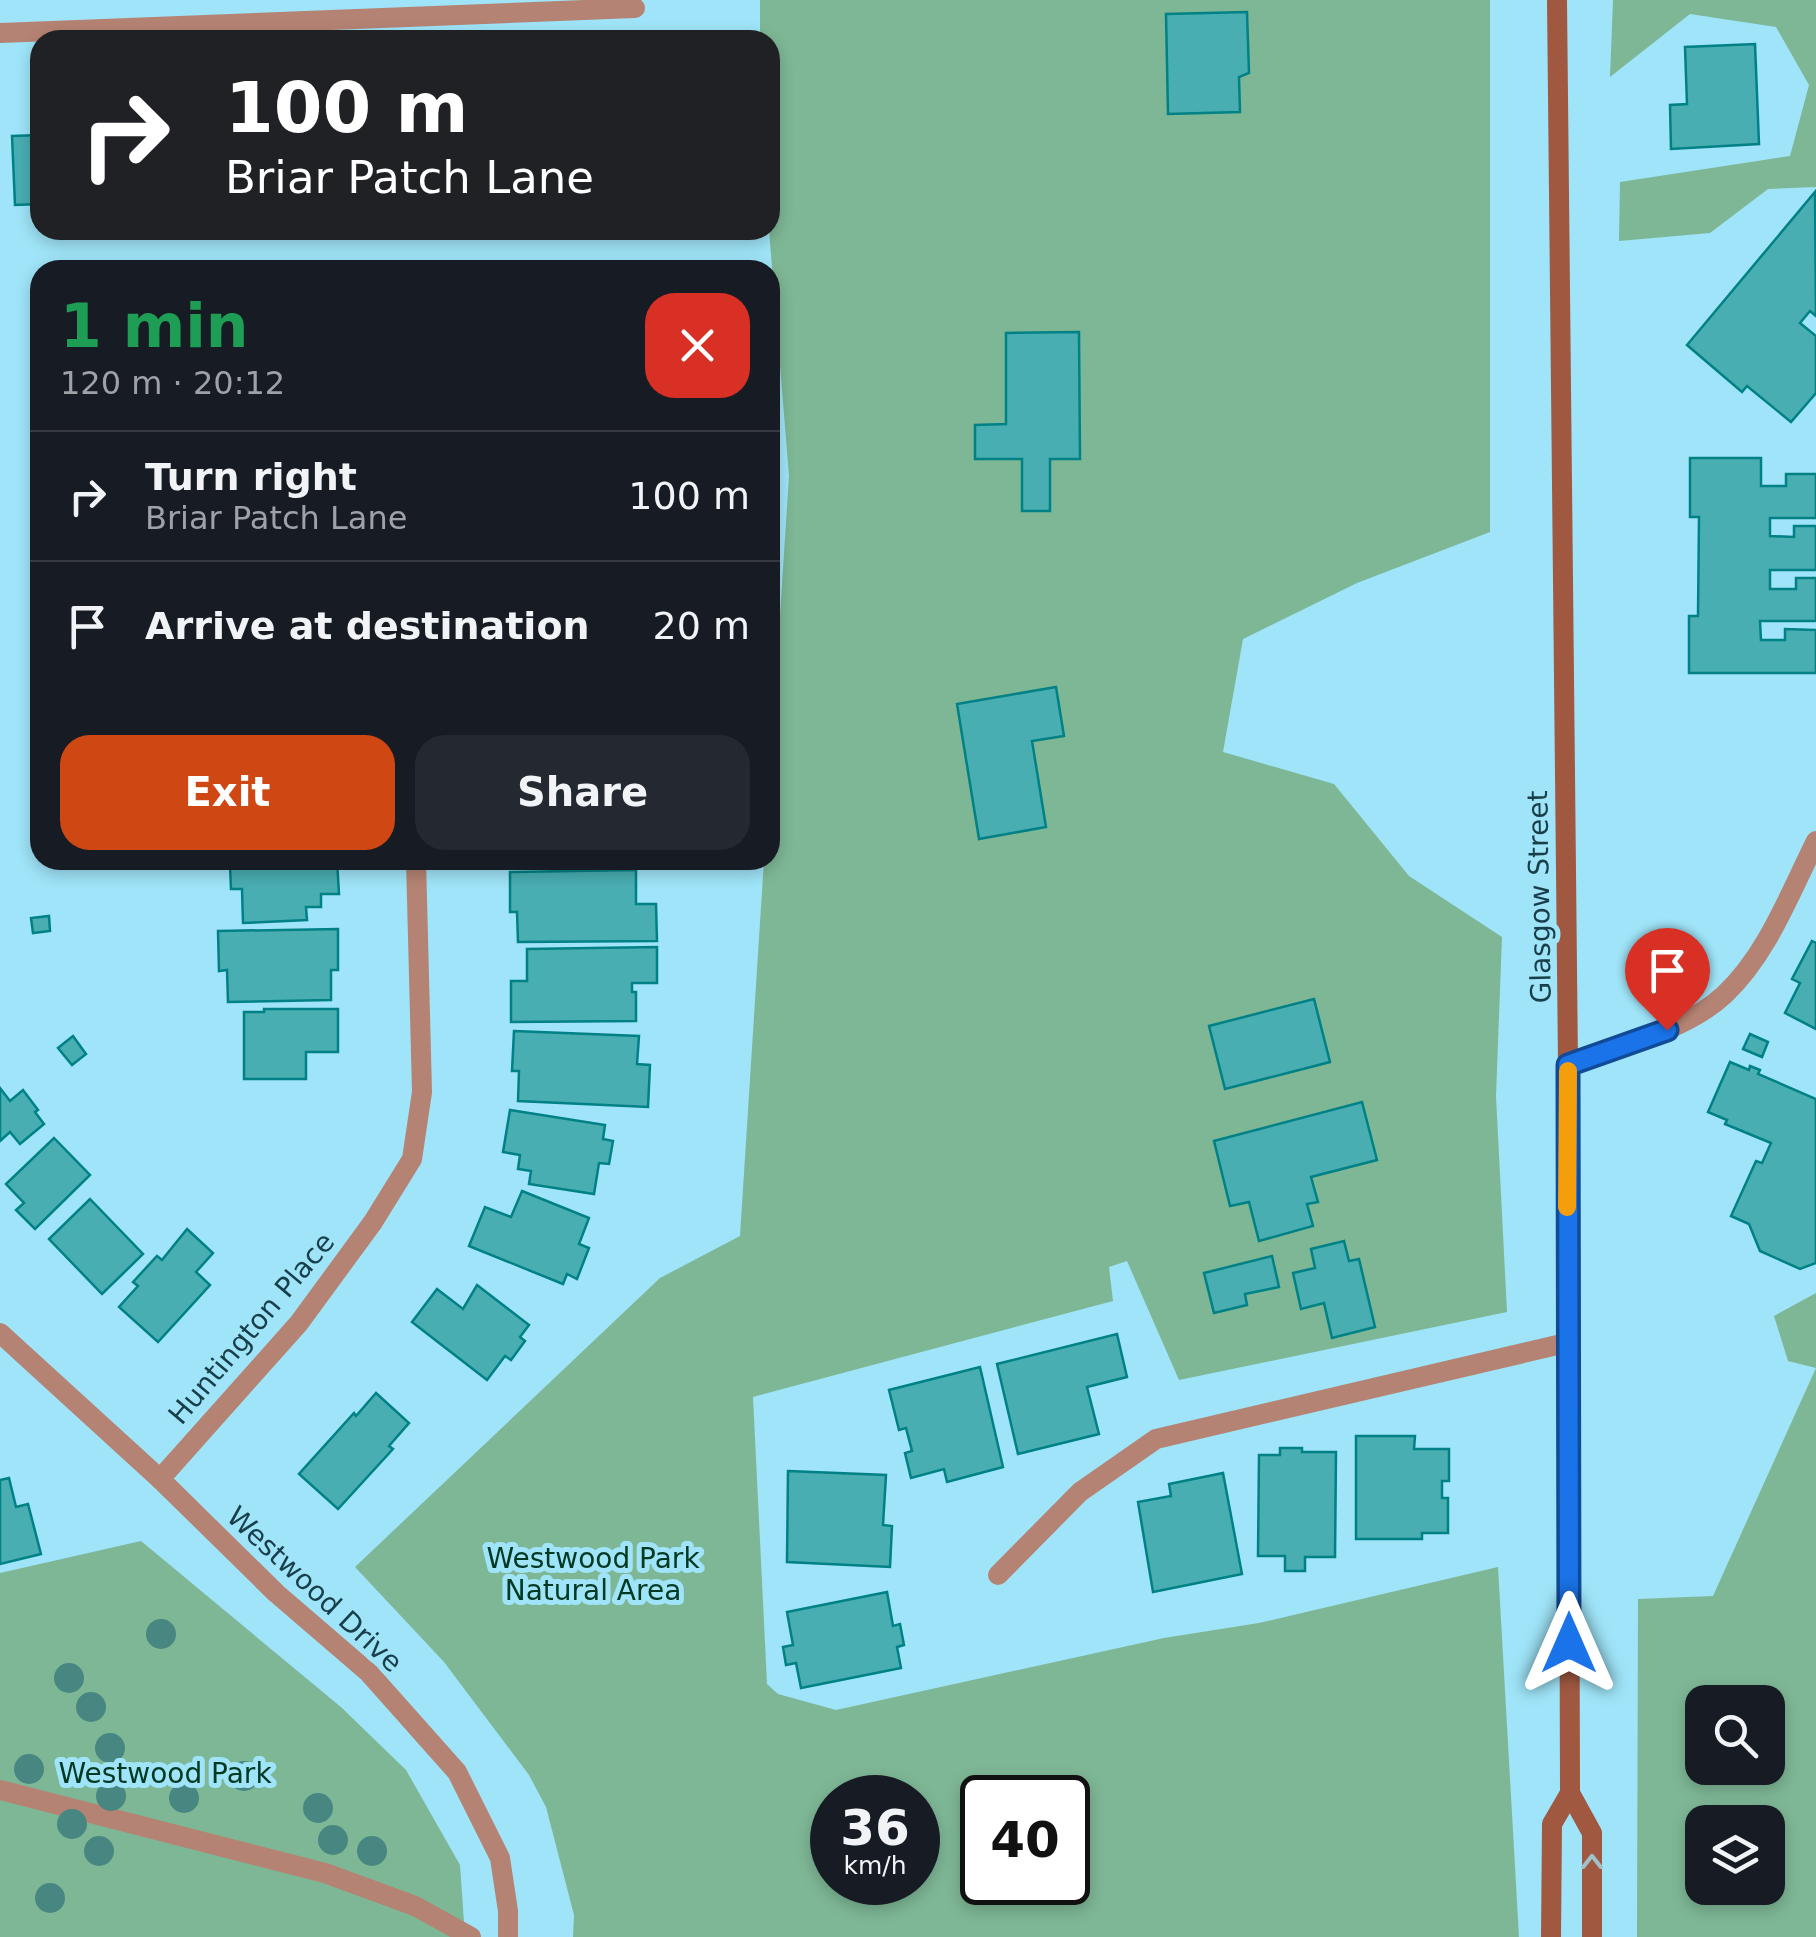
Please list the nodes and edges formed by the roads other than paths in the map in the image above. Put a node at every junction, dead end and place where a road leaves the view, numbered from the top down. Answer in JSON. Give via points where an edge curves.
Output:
{"nodes":[{"id":1,"x":1558,"y":0,"type":"edge"},
{"id":2,"x":635,"y":8,"type":"dead end"},
{"id":3,"x":76,"y":30,"type":"edge"},
{"id":4,"x":30,"y":32,"type":"edge"},
{"id":5,"x":0,"y":33,"type":"edge"},
{"id":6,"x":1816,"y":842,"type":"edge"},
{"id":7,"x":416,"y":870,"type":"edge"},
{"id":8,"x":1568,"y":1065,"type":"junction"},
{"id":9,"x":0,"y":1334,"type":"edge"},
{"id":10,"x":1566,"y":1342,"type":"junction"},
{"id":11,"x":160,"y":1479,"type":"junction"},
{"id":12,"x":998,"y":1575,"type":"dead end"},
{"id":13,"x":0,"y":1790,"type":"edge"},
{"id":14,"x":1570,"y":1793,"type":"junction"},
{"id":15,"x":471,"y":1937,"type":"edge"},
{"id":16,"x":508,"y":1937,"type":"edge"},
{"id":17,"x":1552,"y":1937,"type":"edge"},
{"id":18,"x":1592,"y":1937,"type":"edge"}],
"edges":[{"from":1,"to":8,"type":"street","name":"Glasgow Street"},
{"from":2,"to":3,"type":"street"},
{"from":4,"to":5,"type":"street"},
{"from":6,"to":8,"type":"street","via":[[1759,953],[1723,997],[1667,1030]]},
{"from":7,"to":11,"type":"street","name":"Huntington Place","via":[[422,1092],[412,1159],[299,1323]]},
{"from":8,"to":10,"type":"street","name":"Glasgow Street"},
{"from":9,"to":11,"type":"street","name":"Westwood Drive"},
{"from":10,"to":12,"type":"street","via":[[1156,1440],[1080,1492]]},
{"from":10,"to":14,"type":"street","name":"Glasgow Street"},
{"from":11,"to":16,"type":"street","name":"Westwood Drive","via":[[276,1593],[370,1673],[457,1772],[500,1858]]},
{"from":13,"to":15,"type":"street","via":[[325,1873],[415,1906]]},
{"from":14,"to":17,"type":"street","name":"Glasgow Street","via":[[1552,1824]]},
{"from":18,"to":14,"type":"street","name":"Glasgow Street","one_way":true,"via":[[1592,1833]]}]}
